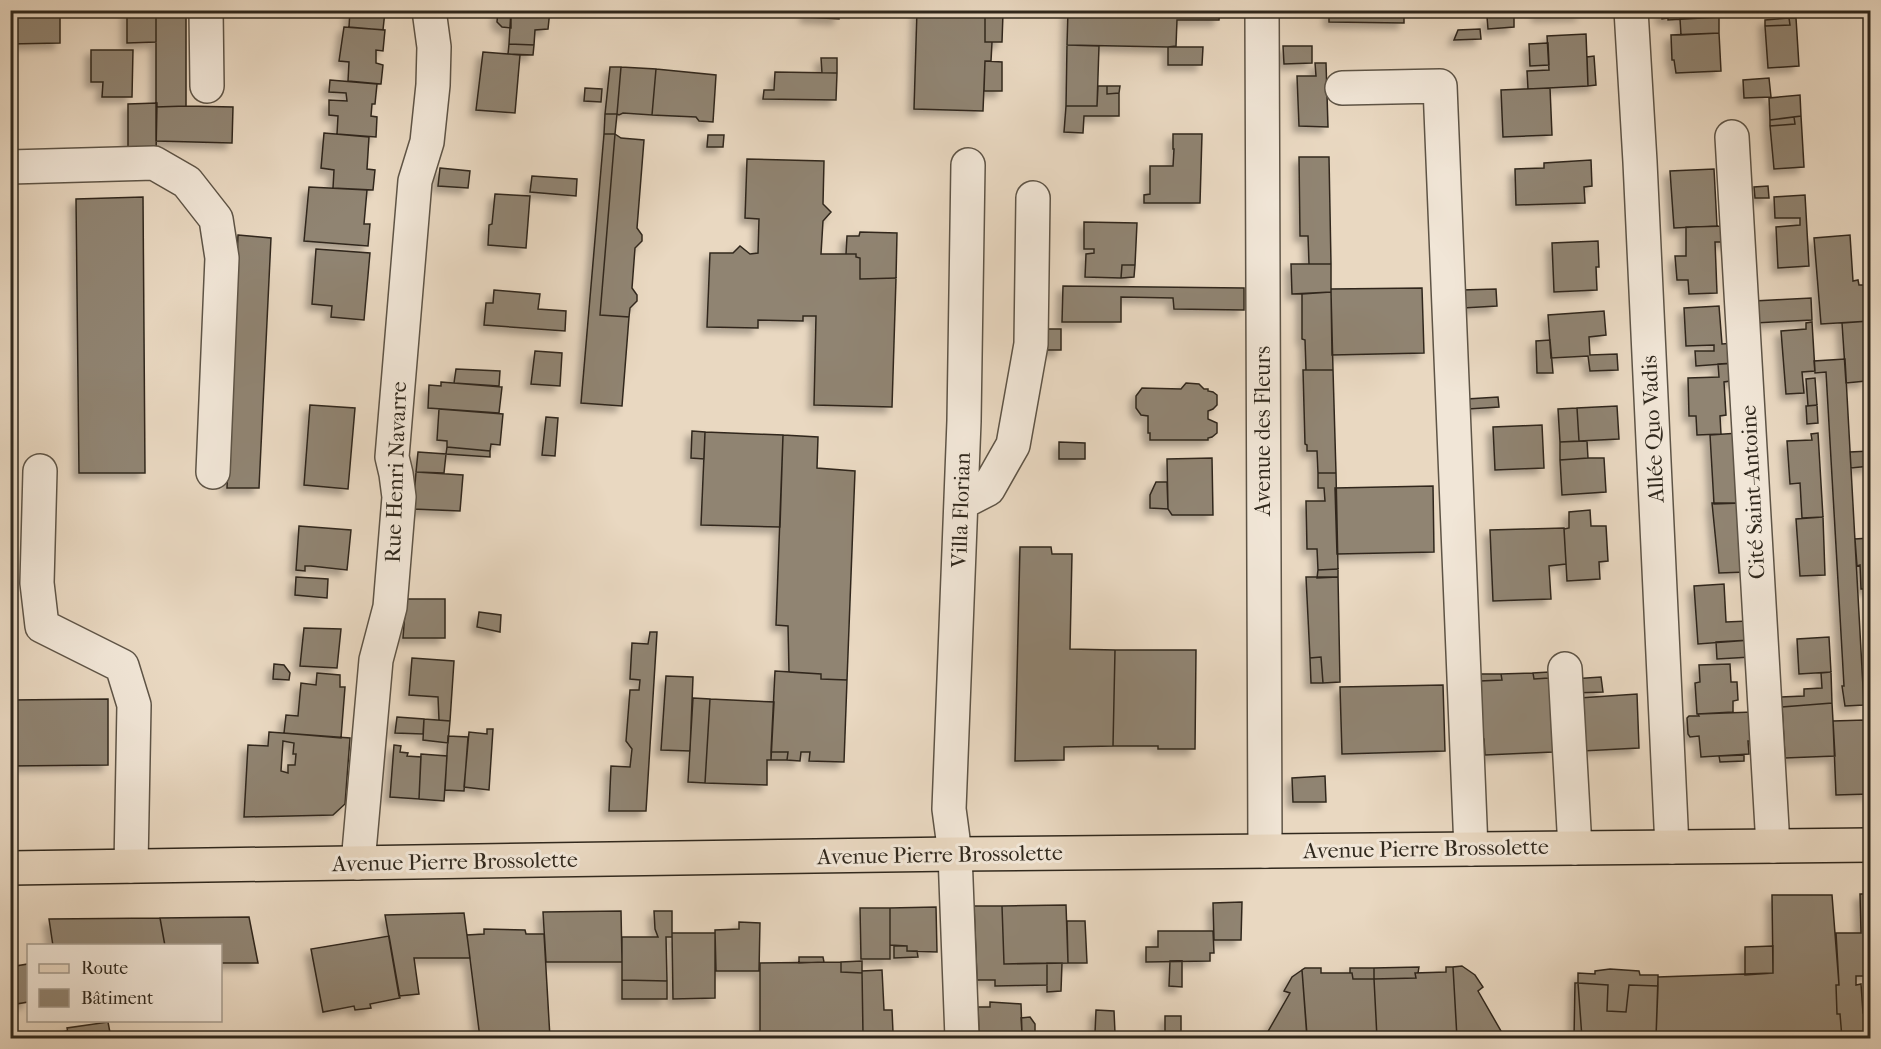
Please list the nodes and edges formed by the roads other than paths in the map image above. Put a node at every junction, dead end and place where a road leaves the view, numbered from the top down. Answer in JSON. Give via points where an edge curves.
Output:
{"nodes":[{"id":1,"x":206,"y":10,"type":"edge"},
{"id":2,"x":429,"y":10,"type":"edge"},
{"id":3,"x":1262,"y":10,"type":"edge"},
{"id":4,"x":1631,"y":10,"type":"edge"},
{"id":5,"x":207,"y":86,"type":"dead end"},
{"id":6,"x":1342,"y":88,"type":"dead end"},
{"id":7,"x":1732,"y":137,"type":"dead end"},
{"id":8,"x":968,"y":165,"type":"dead end"},
{"id":9,"x":10,"y":167,"type":"edge"},
{"id":10,"x":1033,"y":198,"type":"dead end"},
{"id":11,"x":40,"y":471,"type":"dead end"},
{"id":12,"x":213,"y":472,"type":"dead end"},
{"id":13,"x":961,"y":503,"type":"junction"},
{"id":14,"x":1565,"y":669,"type":"dead end"},
{"id":15,"x":1870,"y":845,"type":"edge"},
{"id":16,"x":1773,"y":846,"type":"junction"},
{"id":17,"x":1672,"y":847,"type":"junction"},
{"id":18,"x":1575,"y":848,"type":"junction"},
{"id":19,"x":1471,"y":849,"type":"junction"},
{"id":20,"x":1265,"y":851,"type":"junction"},
{"id":21,"x":955,"y":854,"type":"junction"},
{"id":22,"x":358,"y":863,"type":"junction"},
{"id":23,"x":130,"y":866,"type":"junction"},
{"id":24,"x":10,"y":868,"type":"edge"},
{"id":25,"x":962,"y":1038,"type":"edge"}],
"edges":[{"from":1,"to":5,"type":"street"},
{"from":2,"to":22,"type":"street","name":"Rue Henri Navarre","via":[[434,47],[433,86],[427,142],[414,181],[392,457],[399,497],[390,607],[376,660]]},
{"from":3,"to":20,"type":"street","name":"Avenue des Fleurs"},
{"from":4,"to":17,"type":"street","name":"Allée Quo Vadis"},
{"from":6,"to":19,"type":"street","via":[[1440,86]]},
{"from":7,"to":16,"type":"street","name":"Cité Saint-Antoine"},
{"from":8,"to":13,"type":"street","name":"Villa Florian"},
{"from":9,"to":12,"type":"street","via":[[154,163],[187,182],[216,219],[222,258]]},
{"from":10,"to":13,"type":"street","via":[[1031,344],[1013,445],[988,489]]},
{"from":11,"to":23,"type":"street","via":[[37,583],[42,626],[122,666],[134,705]]},
{"from":13,"to":21,"type":"street","name":"Villa Florian","via":[[949,809]]},
{"from":14,"to":18,"type":"street"},
{"from":15,"to":16,"type":"main road","name":"Avenue Pierre Brossolette"},
{"from":16,"to":17,"type":"main road","name":"Avenue Pierre Brossolette"},
{"from":17,"to":18,"type":"main road","name":"Avenue Pierre Brossolette"},
{"from":18,"to":19,"type":"main road","name":"Avenue Pierre Brossolette"},
{"from":19,"to":20,"type":"main road","name":"Avenue Pierre Brossolette"},
{"from":20,"to":21,"type":"main road","name":"Avenue Pierre Brossolette"},
{"from":21,"to":22,"type":"main road","name":"Avenue Pierre Brossolette"},
{"from":21,"to":25,"type":"street","name":"Villa Florian"},
{"from":22,"to":23,"type":"main road","name":"Avenue Pierre Brossolette"},
{"from":23,"to":24,"type":"main road","name":"Avenue Pierre Brossolette"}]}
